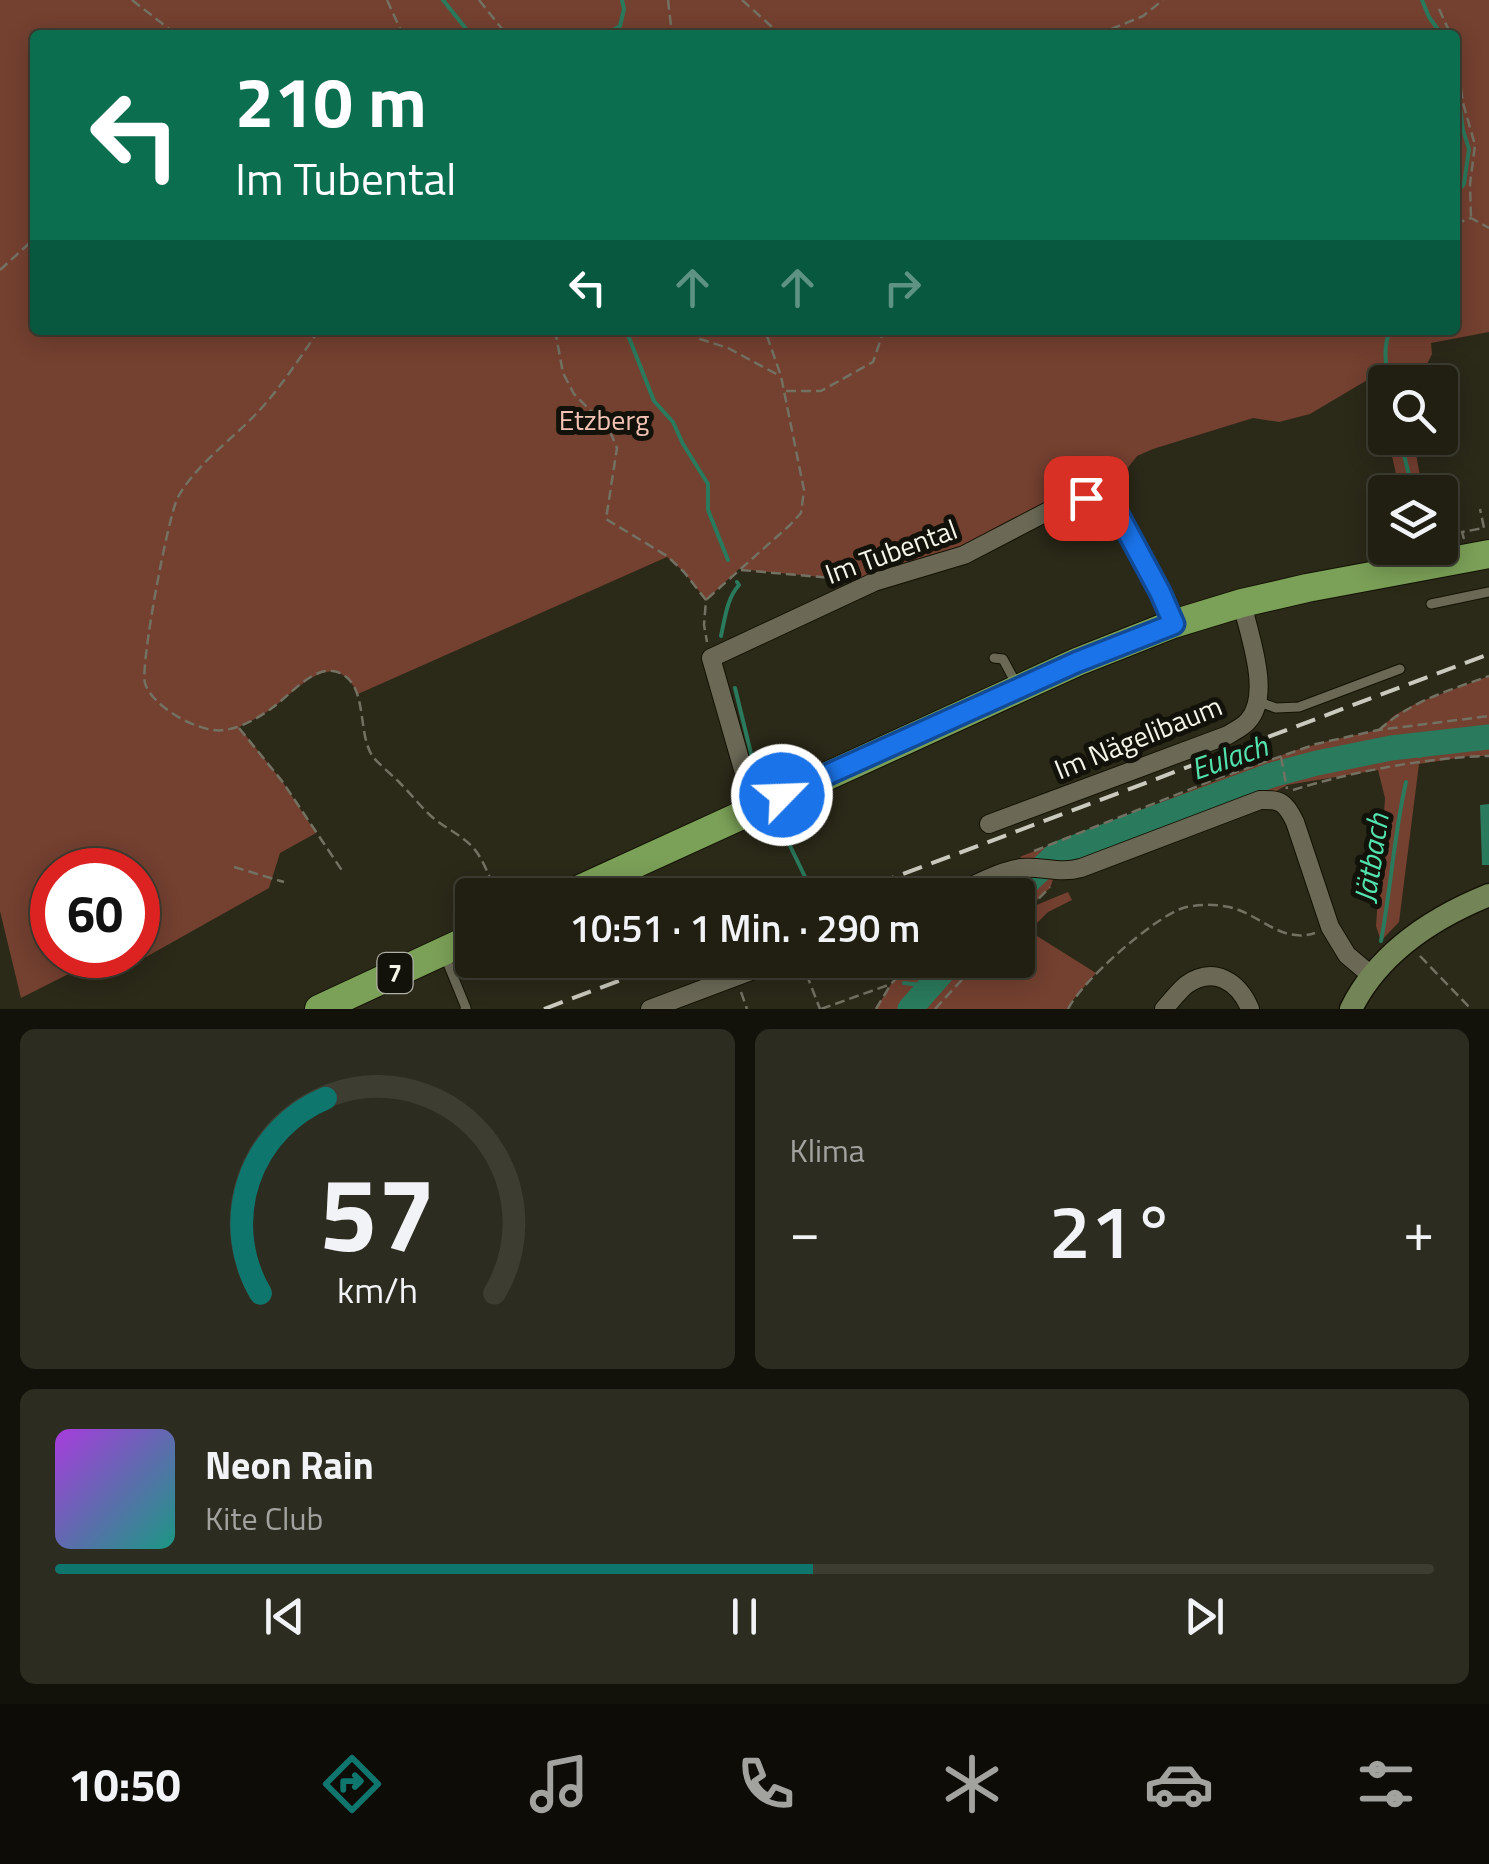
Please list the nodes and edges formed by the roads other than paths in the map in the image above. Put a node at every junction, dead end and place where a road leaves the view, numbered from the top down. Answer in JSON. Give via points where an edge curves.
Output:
{"nodes":[{"id":1,"x":1477,"y":552,"type":"edge"},
{"id":2,"x":1489,"y":592,"type":"edge"},
{"id":3,"x":1242,"y":604,"type":"junction"},
{"id":4,"x":1431,"y":604,"type":"dead end"},
{"id":5,"x":1174,"y":624,"type":"junction"},
{"id":6,"x":994,"y":658,"type":"dead end"},
{"id":7,"x":1400,"y":669,"type":"dead end"},
{"id":8,"x":1019,"y":689,"type":"junction"},
{"id":9,"x":1259,"y":702,"type":"junction"},
{"id":10,"x":754,"y":808,"type":"junction"},
{"id":11,"x":990,"y":824,"type":"dead end"},
{"id":12,"x":603,"y":878,"type":"edge"},
{"id":13,"x":990,"y":878,"type":"edge"},
{"id":14,"x":1489,"y":895,"type":"edge"},
{"id":15,"x":455,"y":946,"type":"edge"},
{"id":16,"x":443,"y":951,"type":"junction"},
{"id":17,"x":1372,"y":976,"type":"junction"},
{"id":18,"x":732,"y":978,"type":"edge"},
{"id":19,"x":319,"y":1009,"type":"edge"},
{"id":20,"x":465,"y":1009,"type":"edge"},
{"id":21,"x":650,"y":1009,"type":"edge"},
{"id":22,"x":1164,"y":1009,"type":"edge"},
{"id":23,"x":1250,"y":1009,"type":"edge"},
{"id":24,"x":1350,"y":1009,"type":"edge"}],
"edges":[{"from":1,"to":3,"type":"main road"},
{"from":2,"to":4,"type":"lane"},
{"from":3,"to":5,"type":"main road"},
{"from":3,"to":9,"type":"street","name":"Im Nägelibaum"},
{"from":5,"to":8,"type":"main road"},
{"from":5,"to":10,"type":"street","name":"Im Tubental","via":[[1118,514],[1086,498],[964,556],[874,582],[711,658]]},
{"from":6,"to":8,"type":"lane","via":[[1003,659]]},
{"from":7,"to":9,"type":"lane","via":[[1299,707]]},
{"from":8,"to":10,"type":"main road"},
{"from":9,"to":11,"type":"street","name":"Im Nägelibaum","via":[[1228,736]]},
{"from":10,"to":12,"type":"main road"},
{"from":13,"to":17,"type":"street","via":[[1021,864],[1056,872],[1081,868],[1273,799],[1290,811],[1330,928],[1346,955]]},
{"from":14,"to":17,"type":"main road","via":[[1420,929]]},
{"from":15,"to":16,"type":"main road","number":"7"},
{"from":16,"to":19,"type":"main road","number":"7"},
{"from":16,"to":20,"type":"lane"},
{"from":17,"to":24,"type":"main road"},
{"from":18,"to":21,"type":"street"},
{"from":22,"to":23,"type":"street","via":[[1189,983],[1218,977],[1244,993]]}]}
